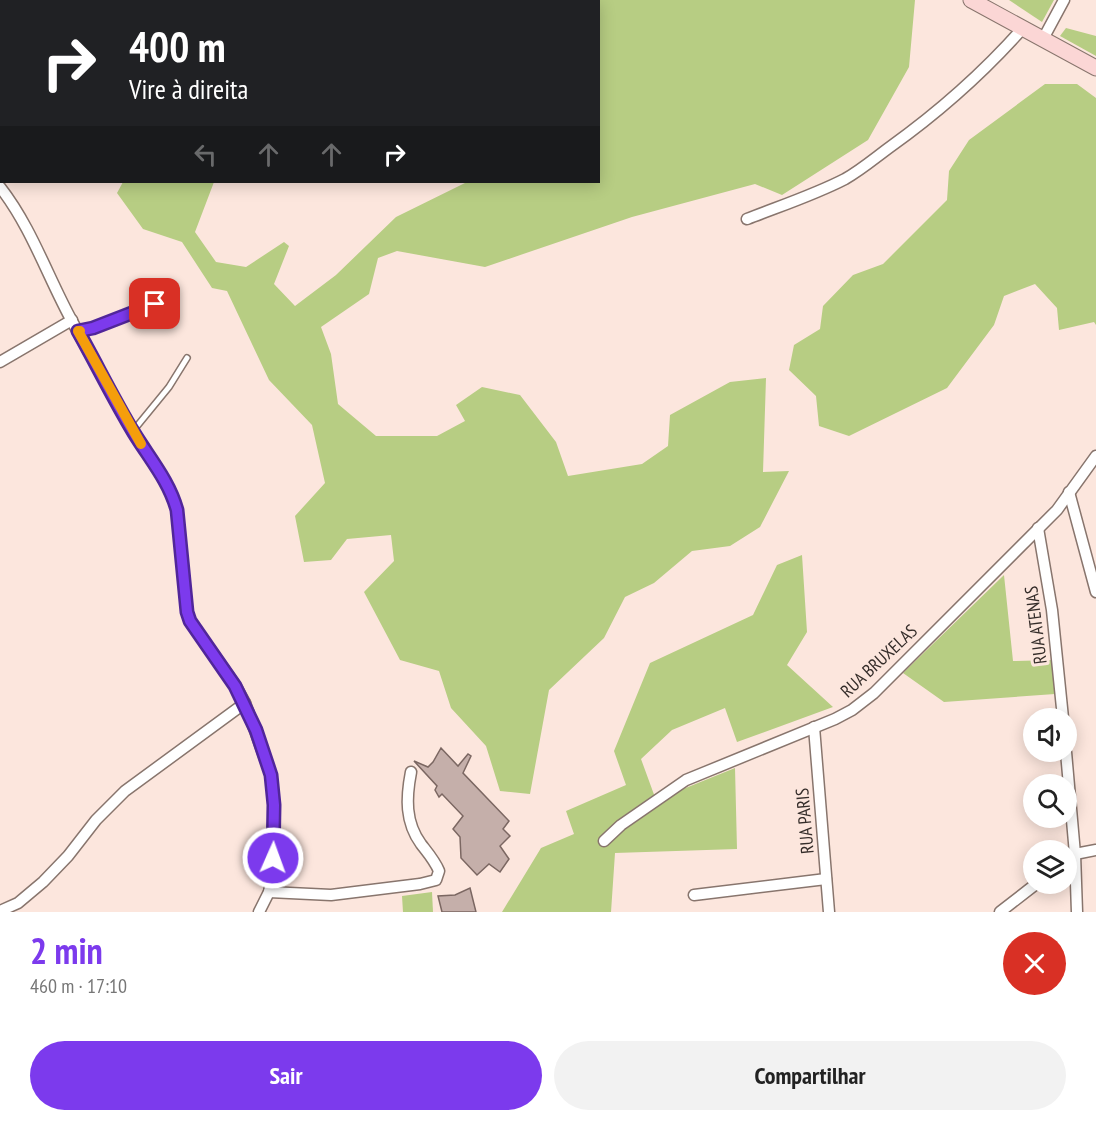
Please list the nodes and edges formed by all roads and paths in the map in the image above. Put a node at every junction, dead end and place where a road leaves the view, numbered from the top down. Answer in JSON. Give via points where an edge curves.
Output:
{"nodes":[{"id":1,"x":971,"y":0,"type":"edge"},
{"id":2,"x":1064,"y":0,"type":"edge"},
{"id":3,"x":1023,"y":28,"type":"junction"},
{"id":4,"x":1043,"y":39,"type":"junction"},
{"id":5,"x":1096,"y":68,"type":"edge"},
{"id":6,"x":0,"y":187,"type":"edge"},
{"id":7,"x":747,"y":219,"type":"dead end"},
{"id":8,"x":155,"y":304,"type":"dead end"},
{"id":9,"x":72,"y":320,"type":"junction"},
{"id":10,"x":78,"y":331,"type":"junction"},
{"id":11,"x":187,"y":358,"type":"dead end"},
{"id":12,"x":0,"y":362,"type":"edge"},
{"id":13,"x":133,"y":431,"type":"junction"},
{"id":14,"x":1096,"y":456,"type":"edge"},
{"id":15,"x":1069,"y":492,"type":"junction"},
{"id":16,"x":1038,"y":528,"type":"junction"},
{"id":17,"x":1096,"y":592,"type":"edge"},
{"id":18,"x":245,"y":703,"type":"junction"},
{"id":19,"x":1062,"y":708,"type":"edge"},
{"id":20,"x":814,"y":728,"type":"junction"},
{"id":21,"x":1066,"y":762,"type":"edge"},
{"id":22,"x":411,"y":772,"type":"dead end"},
{"id":23,"x":1070,"y":840,"type":"edge"},
{"id":24,"x":604,"y":841,"type":"dead end"},
{"id":25,"x":1096,"y":850,"type":"edge"},
{"id":26,"x":1077,"y":855,"type":"edge"},
{"id":27,"x":826,"y":879,"type":"junction"},
{"id":28,"x":269,"y":892,"type":"junction"},
{"id":29,"x":1025,"y":894,"type":"edge"},
{"id":30,"x":1075,"y":894,"type":"edge"},
{"id":31,"x":694,"y":895,"type":"dead end"},
{"id":32,"x":1013,"y":906,"type":"edge"},
{"id":33,"x":0,"y":910,"type":"edge"},
{"id":34,"x":259,"y":912,"type":"edge"},
{"id":35,"x":829,"y":912,"type":"edge"},
{"id":36,"x":1000,"y":912,"type":"edge"},
{"id":37,"x":1077,"y":912,"type":"edge"}],
"edges":[{"from":1,"to":3,"type":"street"},
{"from":2,"to":4,"type":"street"},
{"from":3,"to":4,"type":"street"},
{"from":3,"to":7,"type":"street","via":[[960,92],[868,163],[845,178]]},
{"from":4,"to":5,"type":"street"},
{"from":6,"to":9,"type":"street","via":[[27,228]]},
{"from":8,"to":10,"type":"lane"},
{"from":9,"to":10,"type":"street"},
{"from":9,"to":12,"type":"street"},
{"from":10,"to":13,"type":"street"},
{"from":11,"to":13,"type":"lane"},
{"from":13,"to":18,"type":"street","via":[[164,477],[175,502],[190,621]]},
{"from":14,"to":15,"type":"street","name":"RUA BRUXELAS"},
{"from":15,"to":16,"type":"street","name":"RUA BRUXELAS"},
{"from":15,"to":17,"type":"street"},
{"from":16,"to":19,"type":"street","name":"RUA ATENAS","via":[[1052,610]]},
{"from":16,"to":20,"type":"street","name":"RUA BRUXELAS","via":[[874,693],[852,710]]},
{"from":18,"to":28,"type":"street","via":[[271,775],[274,839]]},
{"from":18,"to":33,"type":"street","via":[[125,791],[43,882],[18,903]]},
{"from":20,"to":24,"type":"street","name":"RUA BRUXELAS","via":[[686,780]]},
{"from":20,"to":27,"type":"street","name":"RUA PARIS"},
{"from":21,"to":23,"type":"street"},
{"from":22,"to":28,"type":"street","via":[[406,795],[409,823],[435,862],[439,871],[436,880],[331,895]]},
{"from":25,"to":26,"type":"street"},
{"from":27,"to":31,"type":"street"},
{"from":27,"to":35,"type":"street","name":"RUA PARIS"},
{"from":28,"to":34,"type":"street"},
{"from":29,"to":32,"type":"street"},
{"from":30,"to":37,"type":"street"},
{"from":32,"to":36,"type":"street"}]}
